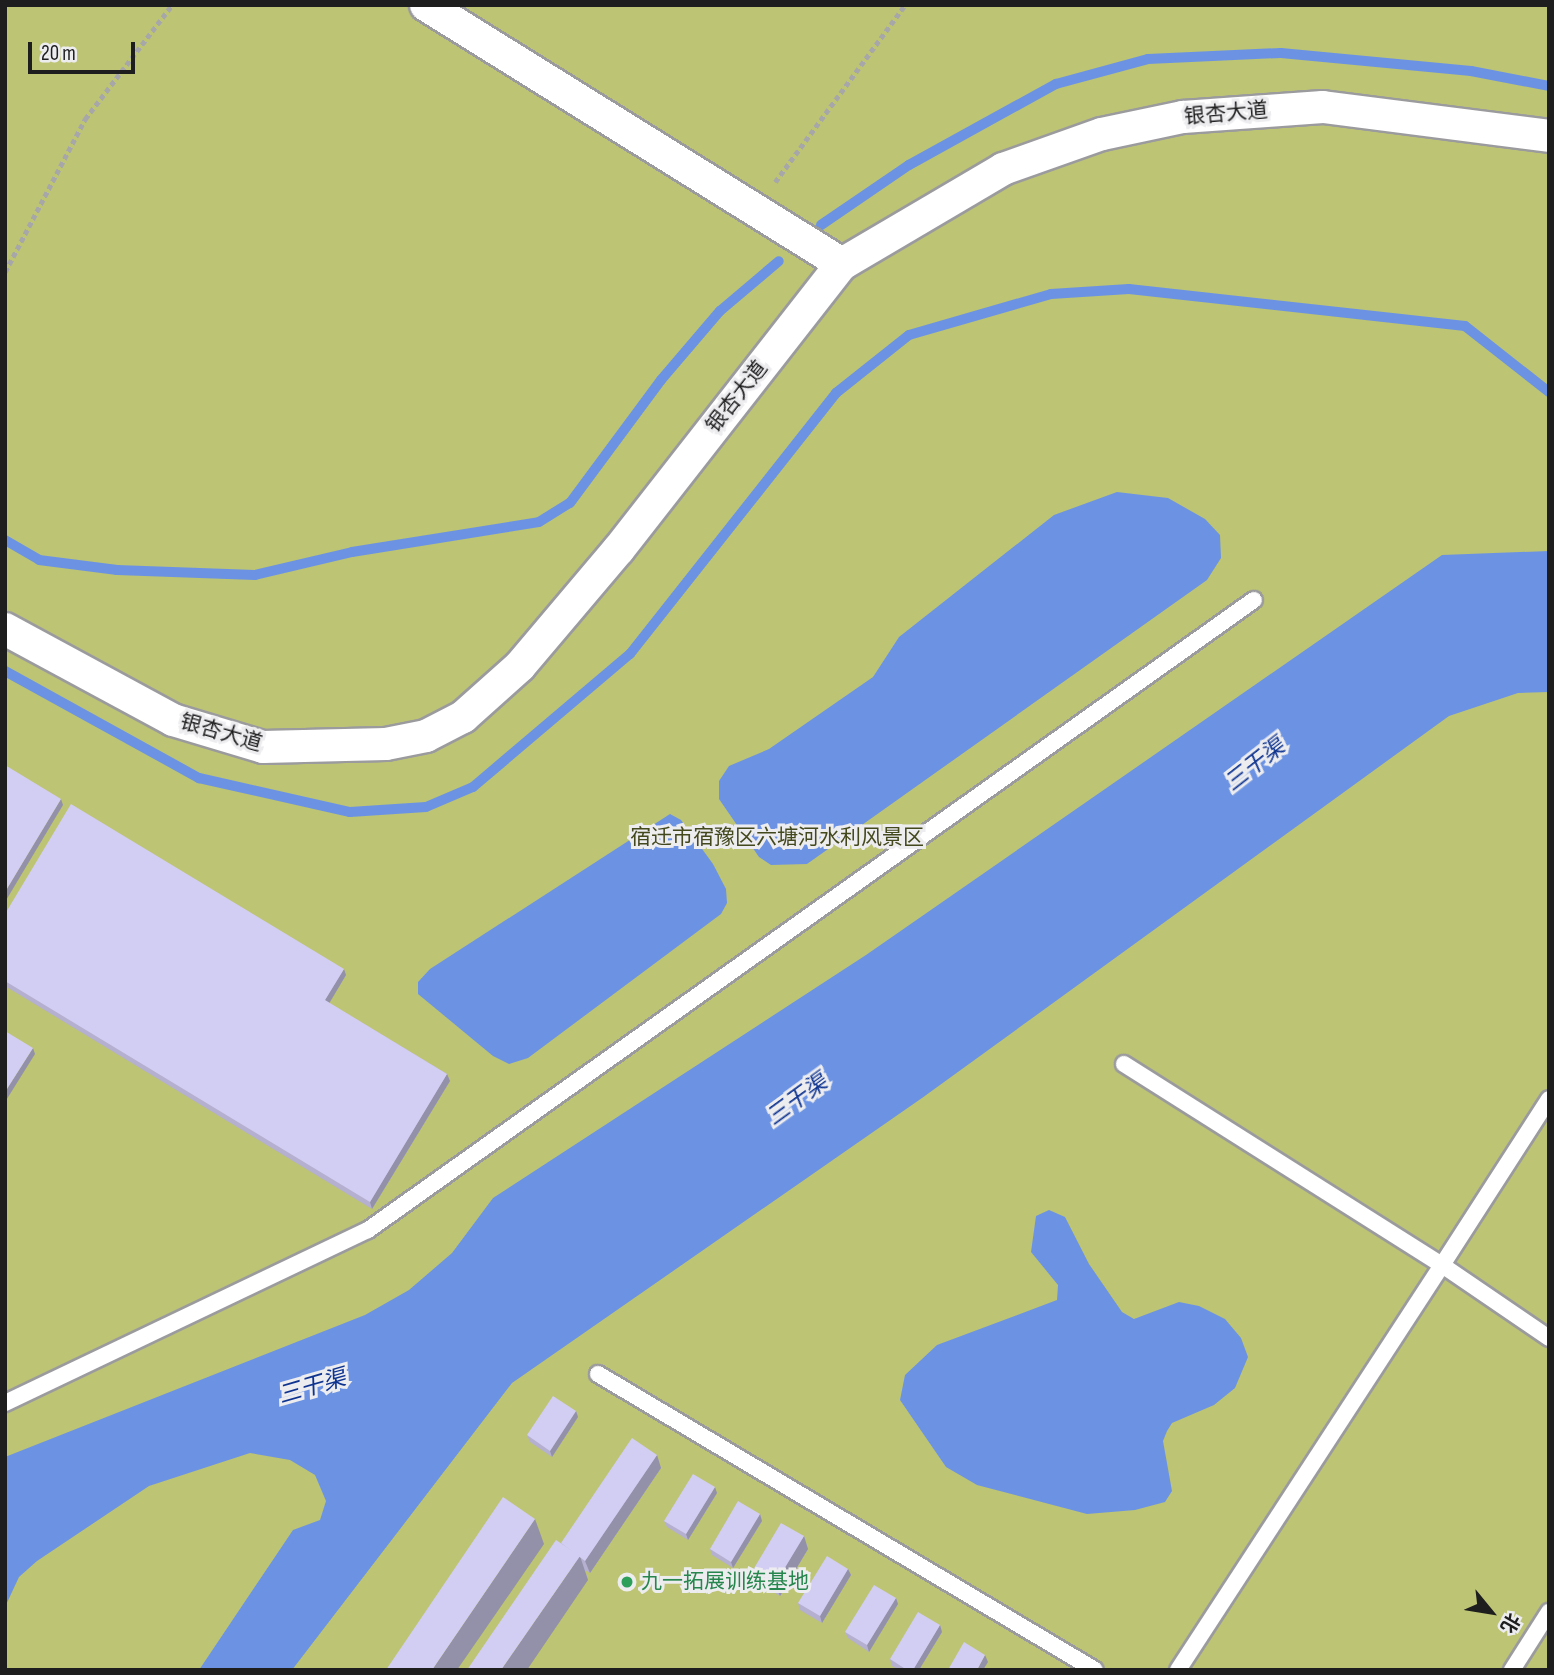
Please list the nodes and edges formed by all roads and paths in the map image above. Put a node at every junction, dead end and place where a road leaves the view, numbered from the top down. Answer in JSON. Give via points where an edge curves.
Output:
{"nodes":[{"id":1,"x":172,"y":5,"type":"edge"},
{"id":2,"x":426,"y":5,"type":"edge"},
{"id":3,"x":905,"y":5,"type":"edge"},
{"id":4,"x":1549,"y":136,"type":"edge"},
{"id":5,"x":754,"y":212,"type":"junction"},
{"id":6,"x":842,"y":264,"type":"junction"},
{"id":7,"x":5,"y":272,"type":"edge"},
{"id":8,"x":1254,"y":600,"type":"dead end"},
{"id":9,"x":5,"y":629,"type":"edge"},
{"id":10,"x":1124,"y":1064,"type":"dead end"},
{"id":11,"x":1549,"y":1099,"type":"edge"},
{"id":12,"x":1442,"y":1265,"type":"junction"},
{"id":13,"x":1549,"y":1338,"type":"edge"},
{"id":14,"x":598,"y":1374,"type":"dead end"},
{"id":15,"x":5,"y":1403,"type":"edge"},
{"id":16,"x":1549,"y":1612,"type":"edge"},
{"id":17,"x":1095,"y":1670,"type":"edge"},
{"id":18,"x":1178,"y":1670,"type":"edge"},
{"id":19,"x":1512,"y":1670,"type":"edge"}],
"edges":[{"from":1,"to":7,"type":"path","via":[[85,119]]},
{"from":2,"to":5,"type":"street"},
{"from":3,"to":5,"type":"path"},
{"from":4,"to":6,"type":"street","name":"银杏大道","via":[[1323,107],[1183,117],[1102,134],[1003,169]]},
{"from":5,"to":6,"type":"street"},
{"from":6,"to":9,"type":"street","name":"银杏大道","via":[[619,549],[520,666],[463,717],[426,736],[386,744],[263,747],[173,720]]},
{"from":8,"to":15,"type":"lane","via":[[368,1230]]},
{"from":10,"to":12,"type":"lane"},
{"from":11,"to":12,"type":"lane"},
{"from":12,"to":13,"type":"lane"},
{"from":12,"to":18,"type":"lane"},
{"from":14,"to":17,"type":"lane"},
{"from":16,"to":19,"type":"lane"}]}
